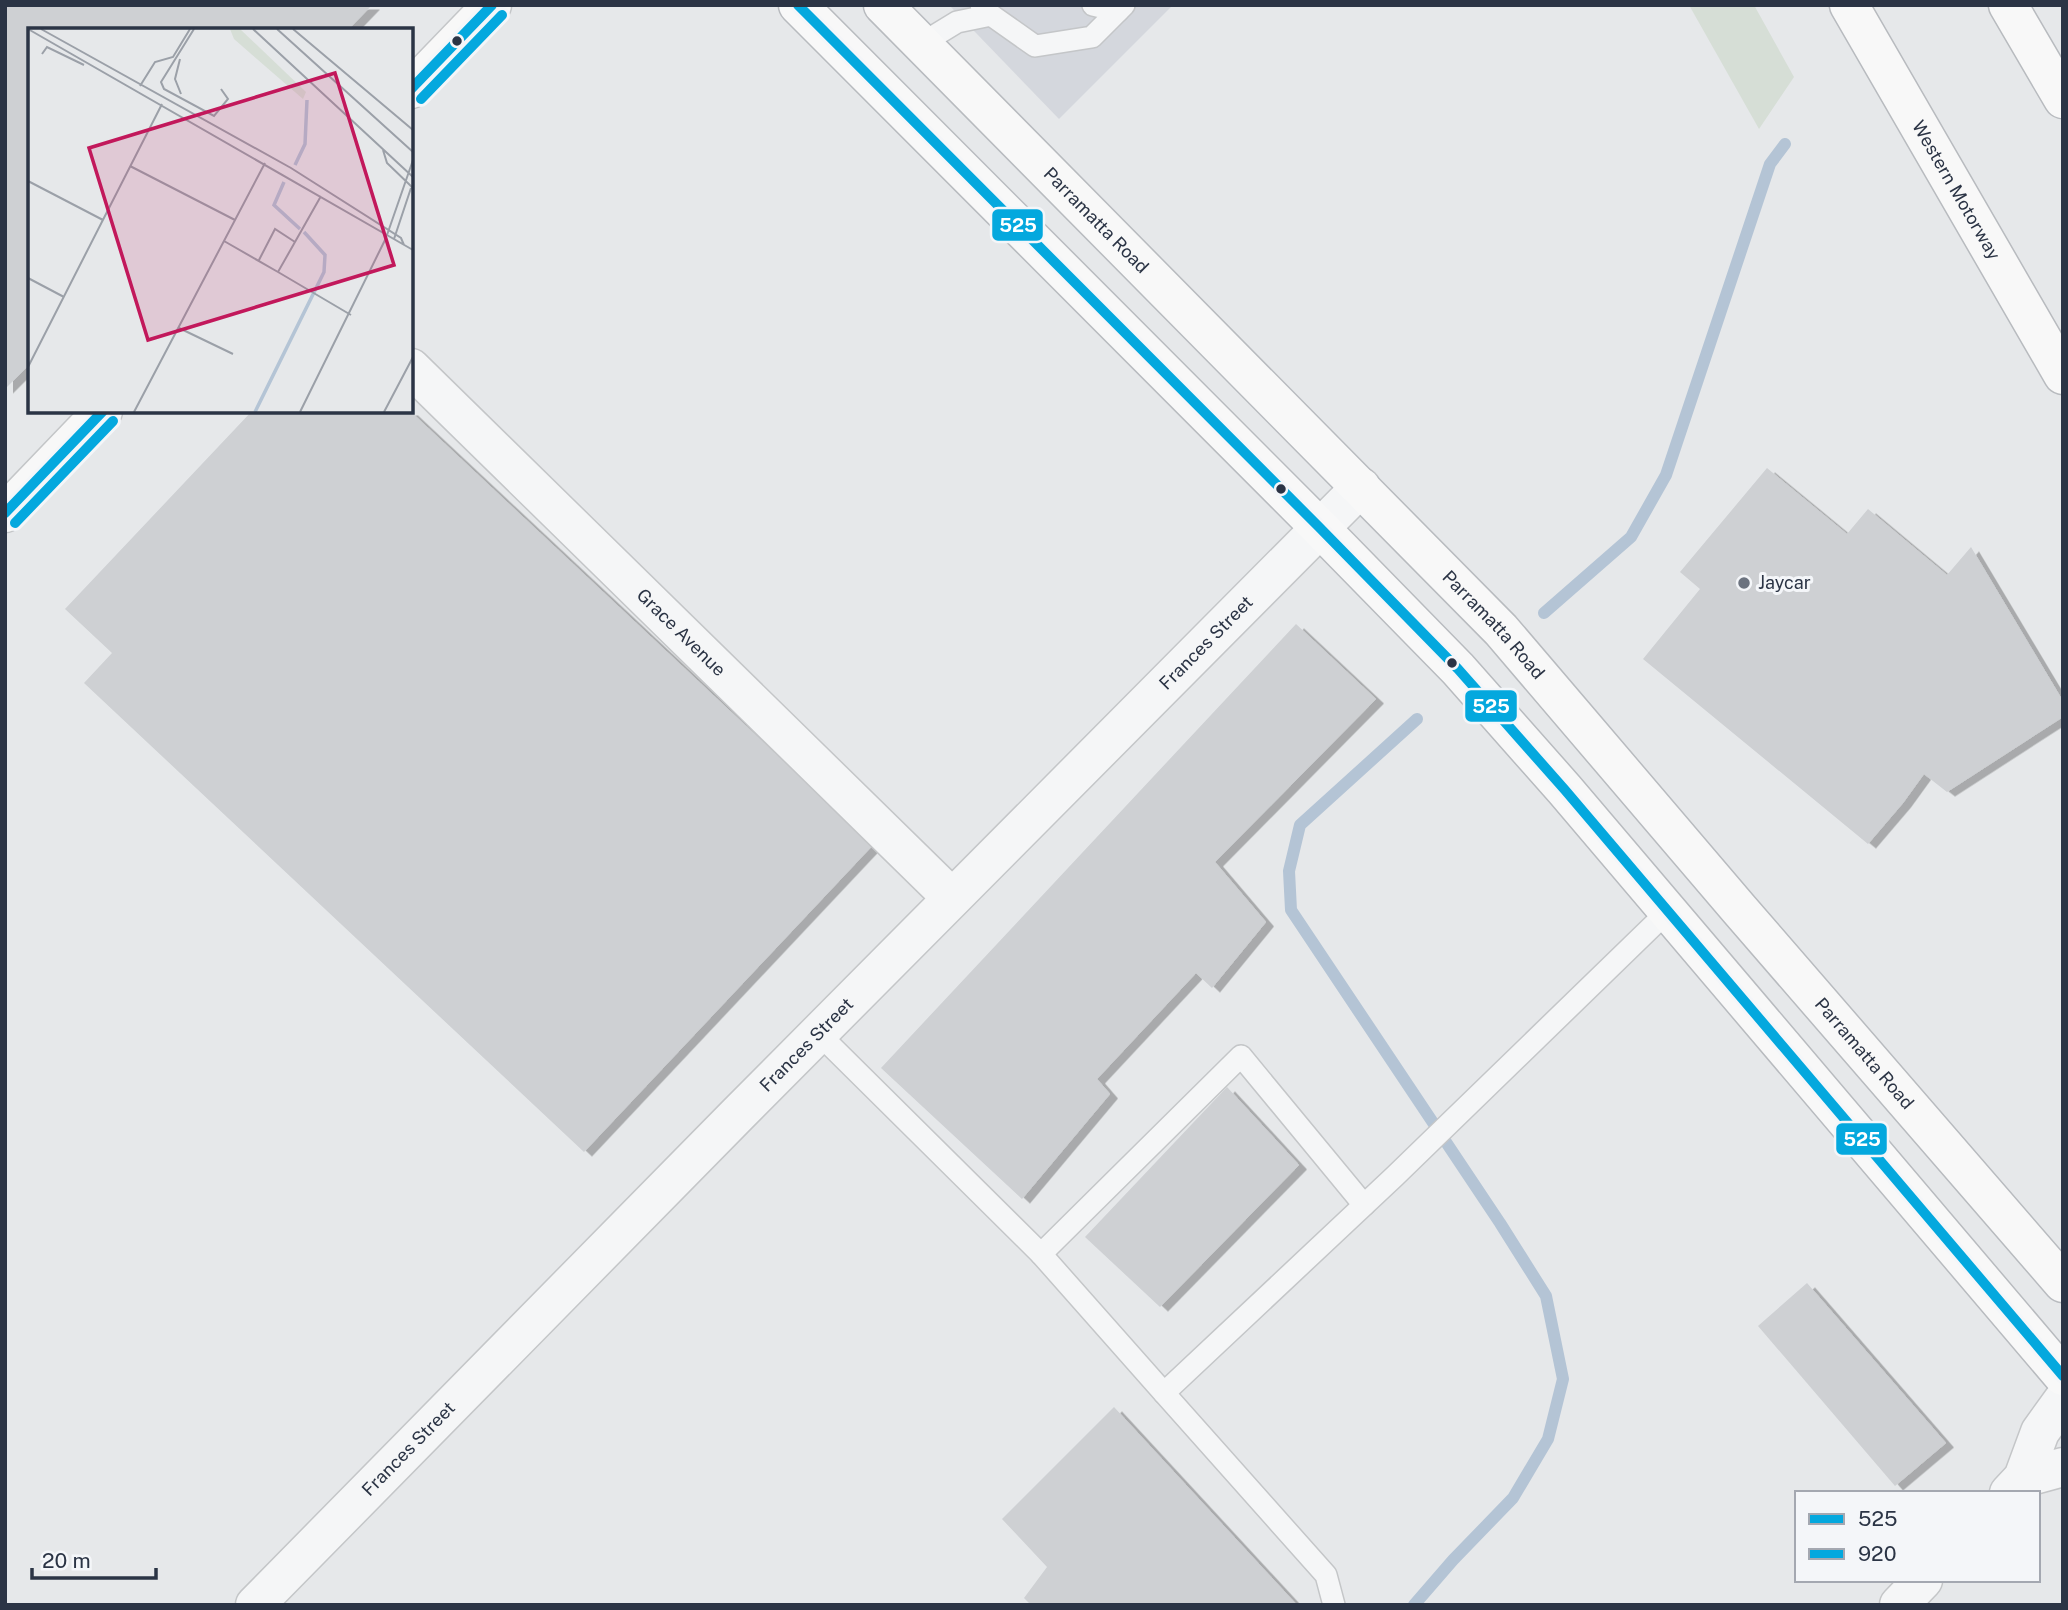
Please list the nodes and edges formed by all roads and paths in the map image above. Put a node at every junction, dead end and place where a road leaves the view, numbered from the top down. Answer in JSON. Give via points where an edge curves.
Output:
{"nodes":[{"id":1,"x":492,"y":5,"type":"edge"},
{"id":2,"x":798,"y":5,"type":"edge"},
{"id":3,"x":883,"y":5,"type":"edge"},
{"id":4,"x":1093,"y":5,"type":"edge"},
{"id":5,"x":1849,"y":5,"type":"edge"},
{"id":6,"x":2008,"y":5,"type":"edge"},
{"id":7,"x":1119,"y":7,"type":"edge"},
{"id":8,"x":986,"y":10,"type":"edge"},
{"id":9,"x":921,"y":44,"type":"junction"},
{"id":10,"x":413,"y":87,"type":"edge"},
{"id":11,"x":2063,"y":99,"type":"edge"},
{"id":12,"x":413,"y":370,"type":"edge"},
{"id":13,"x":2063,"y":375,"type":"edge"},
{"id":14,"x":101,"y":413,"type":"edge"},
{"id":15,"x":1361,"y":487,"type":"junction"},
{"id":16,"x":5,"y":513,"type":"edge"},
{"id":17,"x":1320,"y":527,"type":"junction"},
{"id":18,"x":952,"y":898,"type":"junction"},
{"id":19,"x":1667,"y":912,"type":"junction"},
{"id":20,"x":818,"y":1033,"type":"junction"},
{"id":21,"x":1364,"y":1205,"type":"junction"},
{"id":22,"x":1041,"y":1254,"type":"junction"},
{"id":23,"x":2063,"y":1283,"type":"edge"},
{"id":24,"x":2063,"y":1376,"type":"edge"},
{"id":25,"x":1164,"y":1393,"type":"junction"},
{"id":26,"x":2063,"y":1400,"type":"edge"},
{"id":27,"x":2063,"y":1467,"type":"edge"},
{"id":28,"x":2016,"y":1485,"type":"edge"},
{"id":29,"x":1921,"y":1582,"type":"edge"},
{"id":30,"x":271,"y":1599,"type":"edge"},
{"id":31,"x":1334,"y":1605,"type":"edge"},
{"id":32,"x":1899,"y":1605,"type":"edge"}],
"edges":[{"from":1,"to":10,"type":"main road"},
{"from":2,"to":17,"type":"main road"},
{"from":3,"to":9,"type":"main road","name":"Parramatta Road"},
{"from":4,"to":7,"type":"lane"},
{"from":5,"to":13,"type":"main road","name":"Western Motorway"},
{"from":6,"to":11,"type":"main road"},
{"from":7,"to":8,"type":"lane","via":[[1092,37],[1035,46]]},
{"from":8,"to":9,"type":"lane"},
{"from":9,"to":15,"type":"main road","name":"Parramatta Road"},
{"from":12,"to":18,"type":"street","name":"Grace Avenue"},
{"from":14,"to":16,"type":"main road"},
{"from":15,"to":17,"type":"street","name":"Frances Street"},
{"from":15,"to":23,"type":"main road","name":"Parramatta Road","via":[[1501,630]]},
{"from":17,"to":18,"type":"street","name":"Frances Street"},
{"from":17,"to":19,"type":"main road","via":[[1458,669]]},
{"from":18,"to":20,"type":"street","name":"Frances Street"},
{"from":19,"to":21,"type":"lane"},
{"from":19,"to":24,"type":"main road"},
{"from":20,"to":22,"type":"lane"},
{"from":20,"to":30,"type":"street","name":"Frances Street"},
{"from":21,"to":22,"type":"lane","via":[[1241,1056]]},
{"from":21,"to":25,"type":"lane"},
{"from":22,"to":25,"type":"lane"},
{"from":25,"to":31,"type":"lane","via":[[1326,1576]]},
{"from":26,"to":28,"type":"street","via":[[2040,1432]]},
{"from":27,"to":28,"type":"street"},
{"from":29,"to":32,"type":"street"}]}
